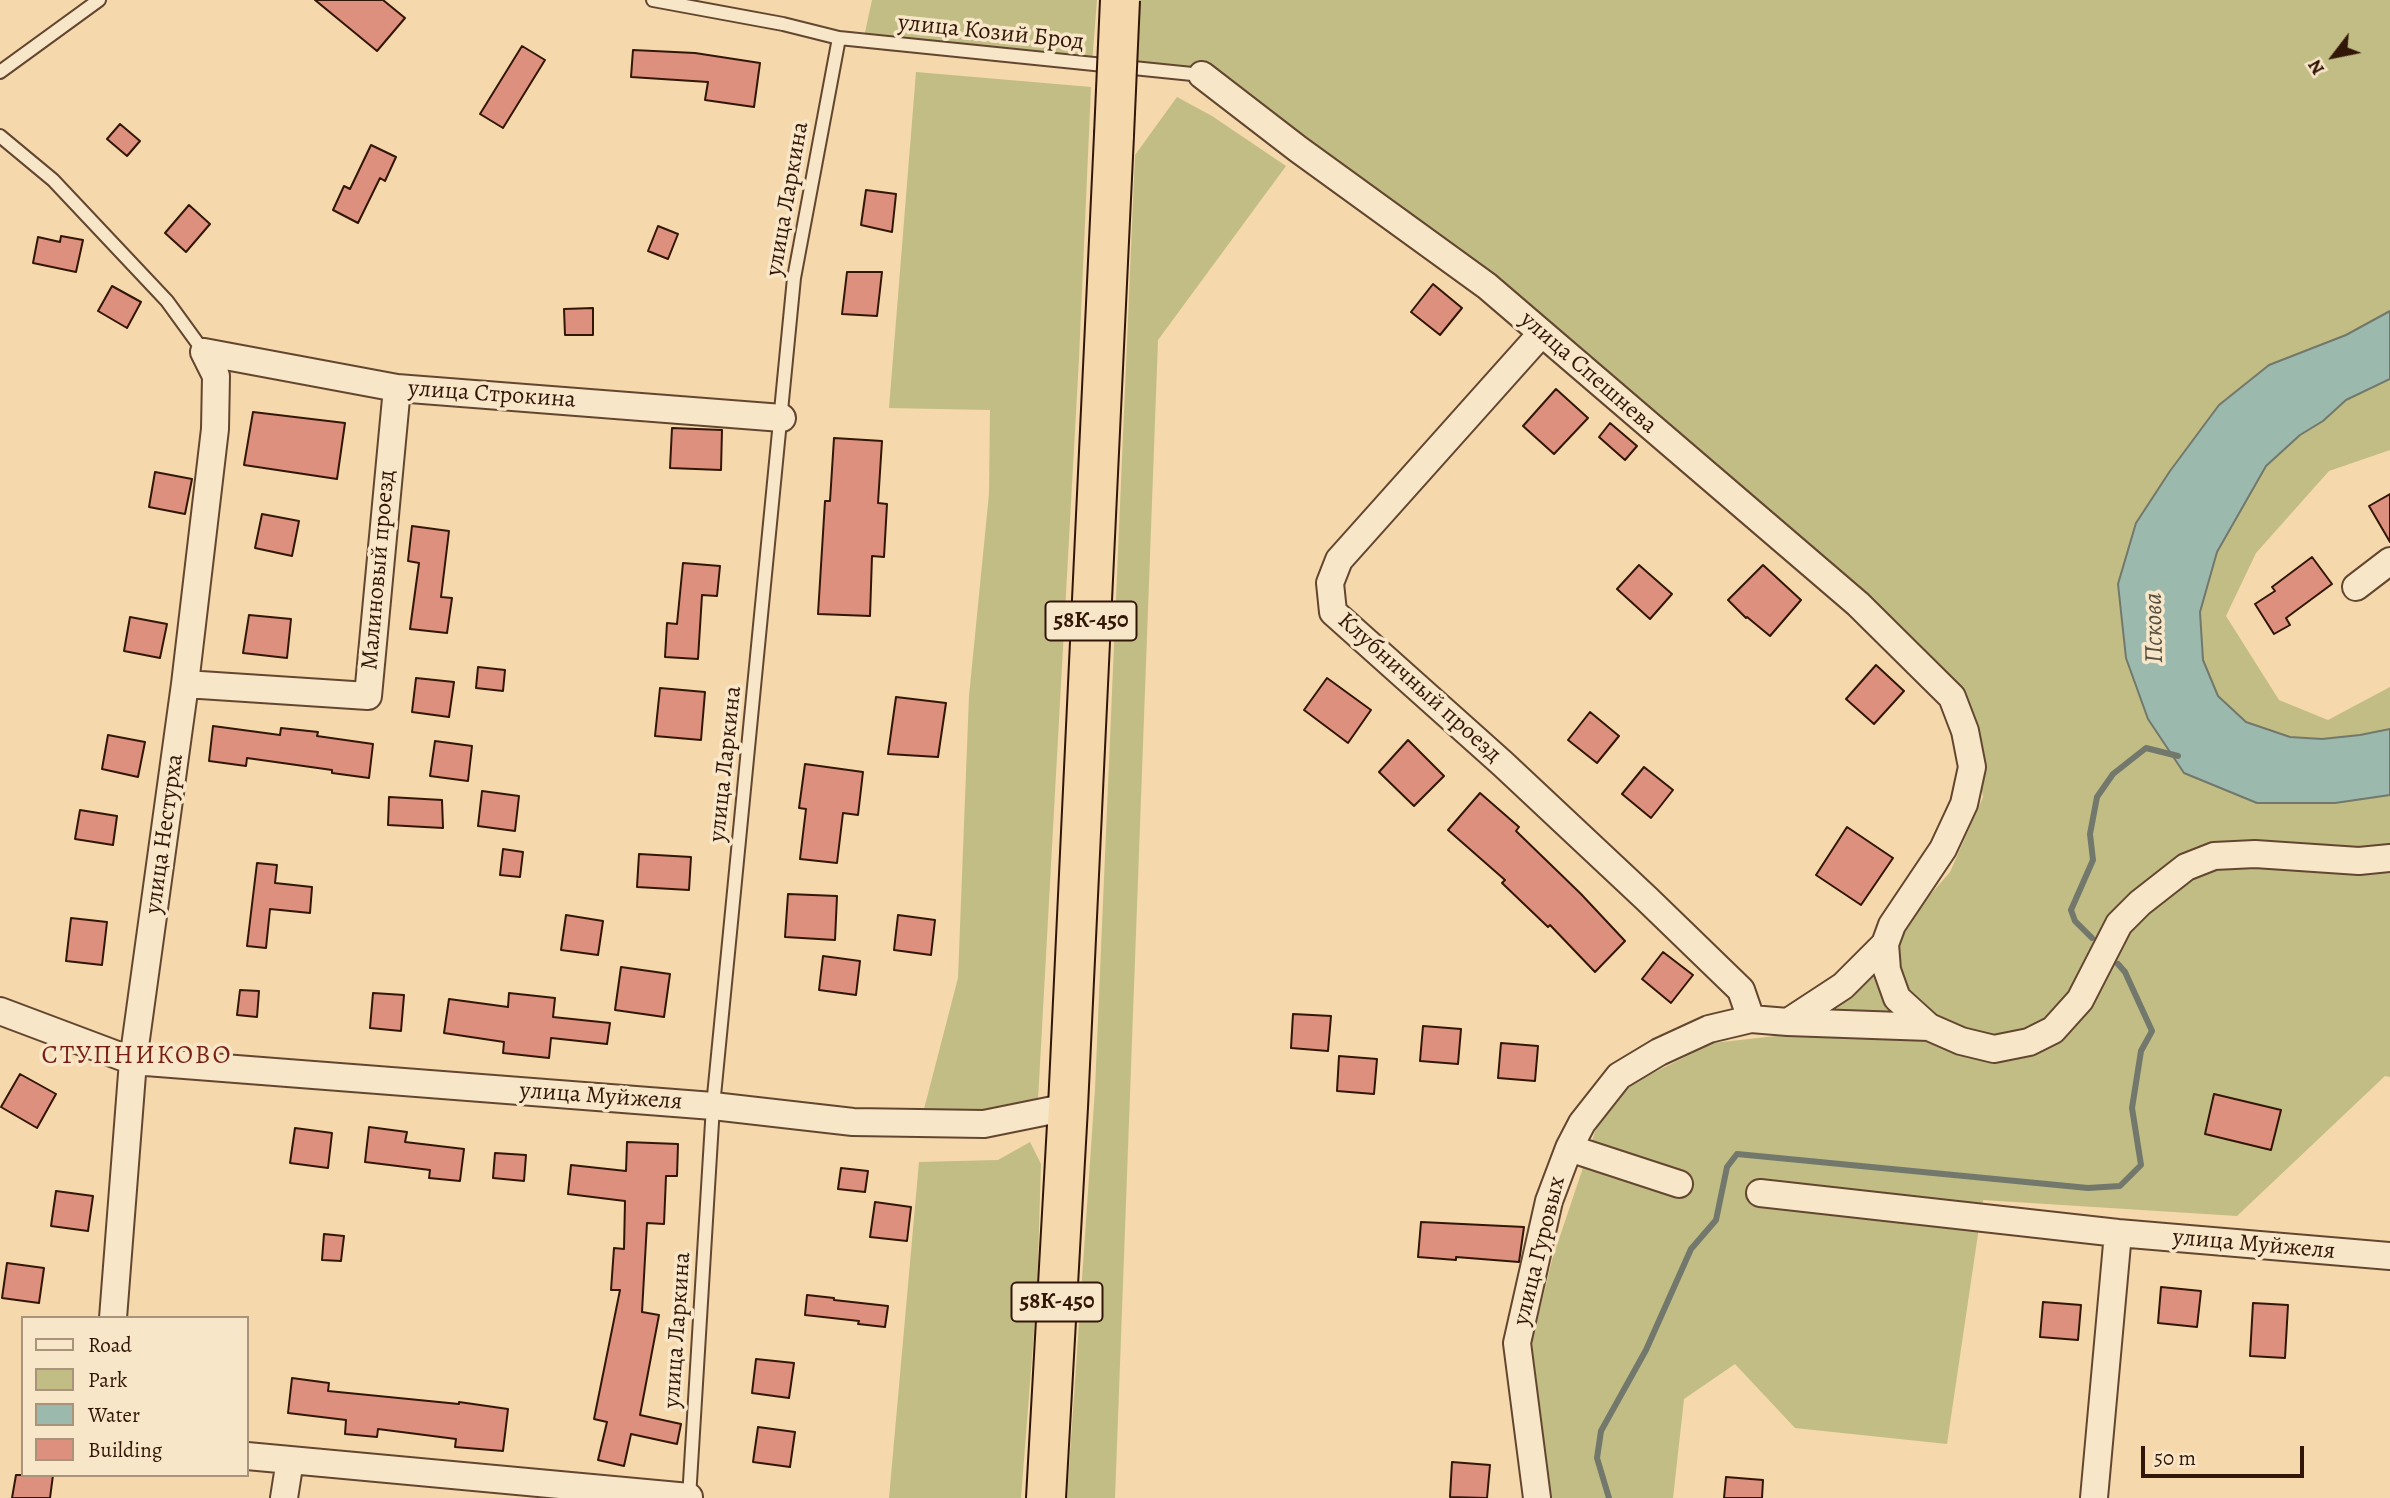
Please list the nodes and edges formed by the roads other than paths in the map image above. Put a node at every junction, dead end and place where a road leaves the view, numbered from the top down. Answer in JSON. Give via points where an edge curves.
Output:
{"nodes":[{"id":1,"x":99,"y":0,"type":"edge"},
{"id":2,"x":653,"y":0,"type":"edge"},
{"id":3,"x":1120,"y":0,"type":"edge"},
{"id":4,"x":839,"y":38,"type":"junction"},
{"id":5,"x":0,"y":72,"type":"edge"},
{"id":6,"x":1202,"y":75,"type":"joint"},
{"id":7,"x":0,"y":136,"type":"edge"},
{"id":8,"x":1541,"y":334,"type":"junction"},
{"id":9,"x":204,"y":352,"type":"junction"},
{"id":10,"x":397,"y":388,"type":"junction"},
{"id":11,"x":782,"y":418,"type":"junction"},
{"id":12,"x":2390,"y":561,"type":"edge"},
{"id":13,"x":2357,"y":587,"type":"dead end"},
{"id":14,"x":185,"y":684,"type":"junction"},
{"id":15,"x":2390,"y":858,"type":"edge"},
{"id":16,"x":1885,"y":944,"type":"junction"},
{"id":17,"x":0,"y":1011,"type":"edge"},
{"id":18,"x":1751,"y":1019,"type":"junction"},
{"id":19,"x":1788,"y":1022,"type":"junction"},
{"id":20,"x":1929,"y":1027,"type":"junction"},
{"id":21,"x":133,"y":1062,"type":"junction"},
{"id":22,"x":713,"y":1106,"type":"junction"},
{"id":23,"x":1068,"y":1107,"type":"junction"},
{"id":24,"x":1569,"y":1148,"type":"junction"},
{"id":25,"x":1679,"y":1184,"type":"dead end"},
{"id":26,"x":1760,"y":1193,"type":"dead end"},
{"id":27,"x":2118,"y":1233,"type":"junction"},
{"id":28,"x":2390,"y":1256,"type":"edge"},
{"id":29,"x":113,"y":1316,"type":"edge"},
{"id":30,"x":248,"y":1456,"type":"edge"},
{"id":31,"x":290,"y":1460,"type":"junction"},
{"id":32,"x":689,"y":1497,"type":"edge"},
{"id":33,"x":284,"y":1498,"type":"edge"},
{"id":34,"x":1046,"y":1498,"type":"edge"},
{"id":35,"x":1537,"y":1498,"type":"edge"},
{"id":36,"x":2094,"y":1498,"type":"edge"}],
"edges":[{"from":1,"to":5,"type":"lane"},
{"from":2,"to":4,"type":"lane","name":"улица Козий Брод"},
{"from":3,"to":23,"type":"highway","number":"58К-450","bridge":true},
{"from":4,"to":6,"type":"lane","name":"улица Козий Брод"},
{"from":4,"to":11,"type":"lane","name":"улица Ларкина","via":[[794,278]]},
{"from":6,"to":8,"type":"street","name":"улица Спешнева","via":[[1487,286]]},
{"from":7,"to":9,"type":"lane","via":[[53,180],[167,301]]},
{"from":8,"to":16,"type":"street","name":"улица Спешнева","via":[[1858,604],[1952,697],[1972,766],[1964,804],[1943,849],[1892,925]]},
{"from":8,"to":18,"type":"street","name":"Клубничный проезд","via":[[1339,560],[1330,583],[1333,612],[1503,764],[1741,990]]},
{"from":9,"to":10,"type":"street","name":"улица Строкина"},
{"from":9,"to":14,"type":"street","name":"улица Нестурха","via":[[216,376],[215,429]]},
{"from":10,"to":11,"type":"street","name":"улица Строкина"},
{"from":10,"to":14,"type":"street","name":"Малиновый проезд","via":[[368,696]]},
{"from":11,"to":22,"type":"lane","name":"улица Ларкина"},
{"from":12,"to":13,"type":"street"},
{"from":14,"to":21,"type":"street","name":"улица Нестурха"},
{"from":15,"to":20,"type":"street","via":[[2214,856],[2186,867],[2119,923],[2080,1000],[2053,1030],[2029,1042],[1994,1049]]},
{"from":16,"to":19,"type":"street","via":[[1843,986]]},
{"from":16,"to":20,"type":"street","via":[[1887,970],[1897,998]]},
{"from":17,"to":21,"type":"street","name":"улица Муйжеля"},
{"from":18,"to":19,"type":"street","name":"улица Гуровых"},
{"from":18,"to":24,"type":"street","name":"улица Гуровых","via":[[1709,1029],[1619,1076],[1582,1123]]},
{"from":19,"to":20,"type":"street","name":"улица Гуровых"},
{"from":21,"to":22,"type":"street","name":"улица Муйжеля"},
{"from":21,"to":29,"type":"street","name":"улица Нестурха"},
{"from":22,"to":23,"type":"street","name":"улица Муйжеля","via":[[853,1122],[984,1124]]},
{"from":22,"to":32,"type":"lane","name":"улица Ларкина"},
{"from":23,"to":34,"type":"highway","number":"58К-450"},
{"from":24,"to":25,"type":"street"},
{"from":24,"to":35,"type":"street","name":"улица Гуровых","via":[[1549,1201],[1517,1343]]},
{"from":26,"to":27,"type":"street","name":"улица Муйжеля"},
{"from":27,"to":28,"type":"street","name":"улица Муйжеля"},
{"from":27,"to":36,"type":"street"},
{"from":30,"to":31,"type":"street"},
{"from":31,"to":32,"type":"street"},
{"from":31,"to":33,"type":"street"}]}
